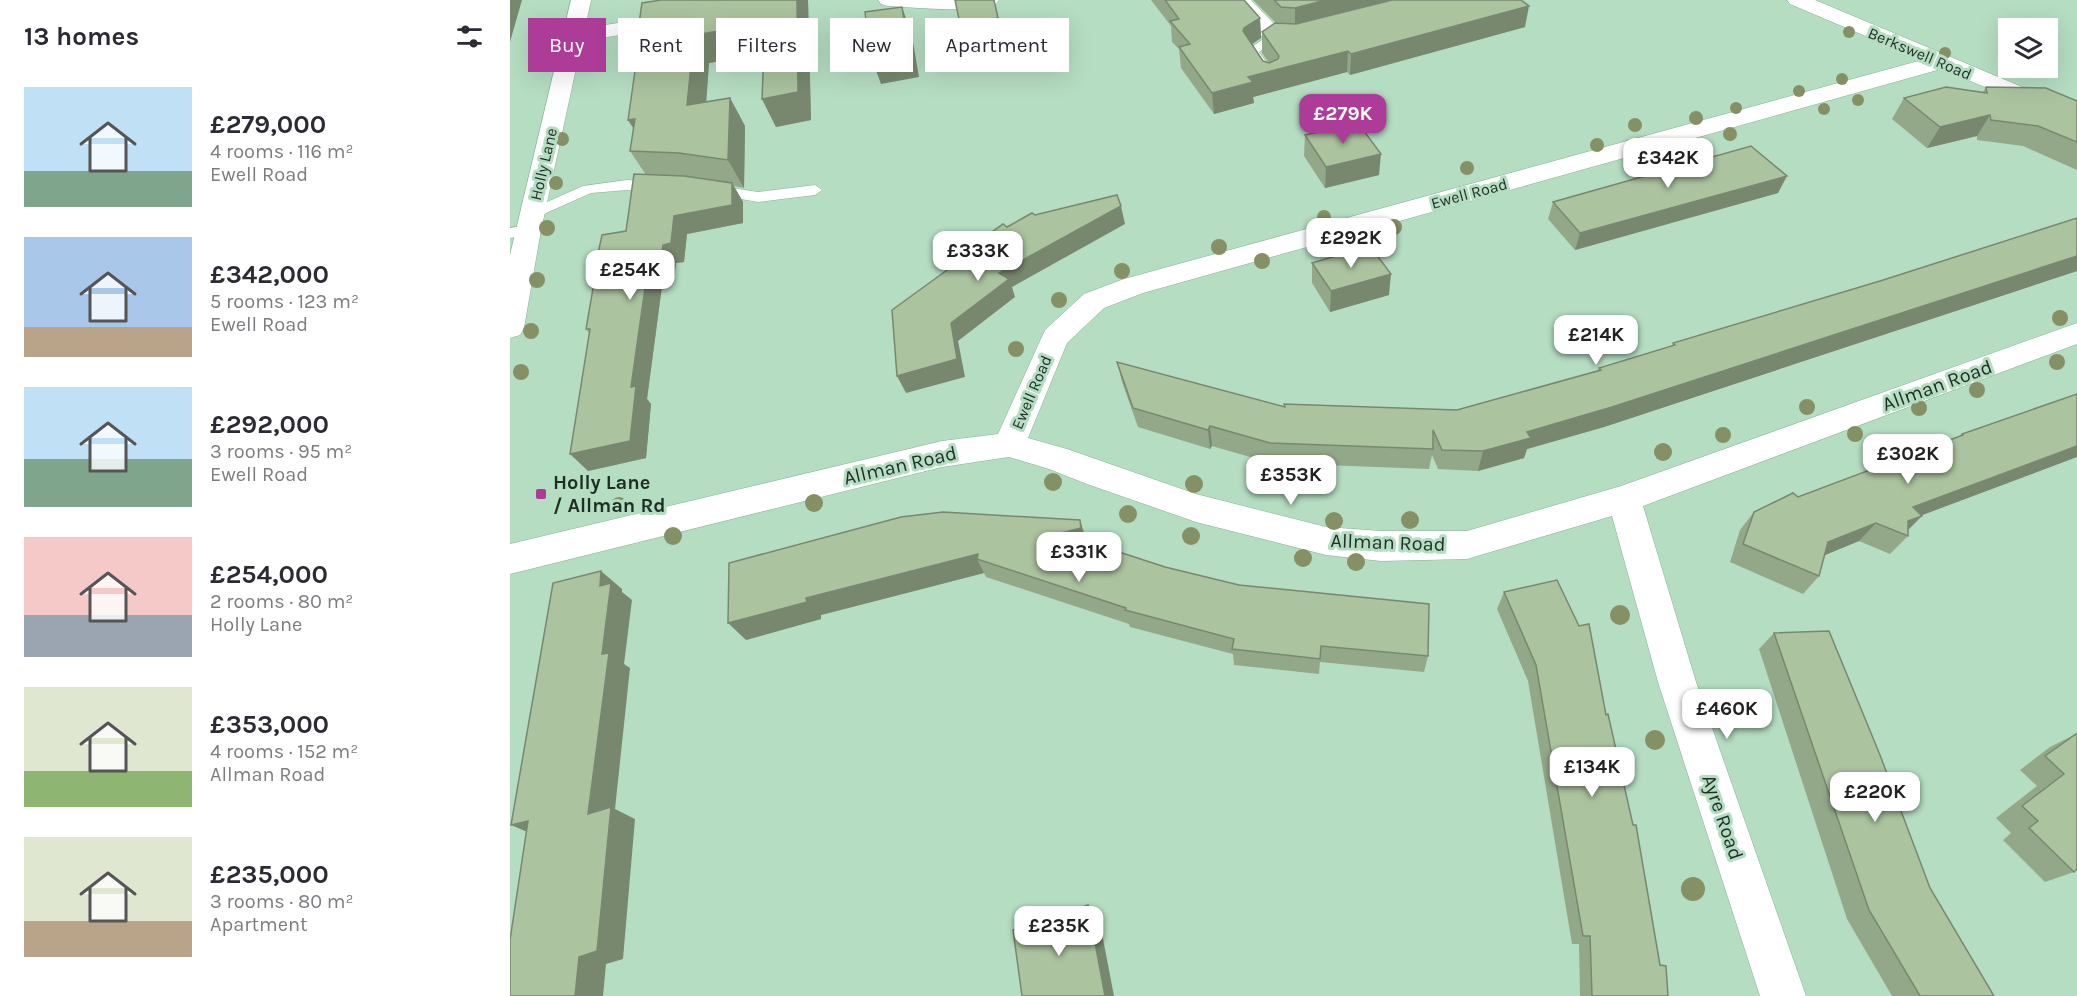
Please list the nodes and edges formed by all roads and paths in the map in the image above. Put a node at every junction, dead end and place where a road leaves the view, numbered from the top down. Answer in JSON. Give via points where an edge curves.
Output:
{"nodes":[{"id":1,"x":581,"y":0,"type":"edge"},
{"id":2,"x":888,"y":0,"type":"edge"},
{"id":3,"x":988,"y":0,"type":"edge"},
{"id":4,"x":1239,"y":0,"type":"edge"},
{"id":5,"x":1797,"y":0,"type":"edge"},
{"id":6,"x":704,"y":15,"type":"edge"},
{"id":7,"x":576,"y":18,"type":"edge"},
{"id":8,"x":1328,"y":28,"type":"edge"},
{"id":9,"x":606,"y":31,"type":"edge"},
{"id":10,"x":1274,"y":36,"type":"junction"},
{"id":11,"x":1941,"y":62,"type":"junction"},
{"id":12,"x":563,"y":72,"type":"edge"},
{"id":13,"x":1270,"y":78,"type":"edge"},
{"id":14,"x":2077,"y":118,"type":"edge"},
{"id":15,"x":673,"y":187,"type":"edge"},
{"id":16,"x":696,"y":188,"type":"edge"},
{"id":17,"x":815,"y":190,"type":"dead end"},
{"id":18,"x":523,"y":226,"type":"edge"},
{"id":19,"x":510,"y":328,"type":"edge"},
{"id":20,"x":2077,"y":333,"type":"edge"},
{"id":21,"x":1008,"y":445,"type":"junction"},
{"id":22,"x":1624,"y":499,"type":"junction"},
{"id":23,"x":510,"y":559,"type":"edge"},
{"id":24,"x":1783,"y":996,"type":"edge"}],
"edges":[{"from":1,"to":7,"type":"street","name":"Holly Lane"},
{"from":2,"to":3,"type":"street"},
{"from":4,"to":10,"type":"street"},
{"from":5,"to":11,"type":"street","name":"Berkswell Road"},
{"from":6,"to":9,"type":"street"},
{"from":8,"to":10,"type":"street","via":[[1295,37]]},
{"from":10,"to":13,"type":"lane","via":[[1252,51]]},
{"from":11,"to":14,"type":"street","name":"Berkswell Road"},
{"from":11,"to":21,"type":"street","name":"Ewell Road","via":[[1146,282],[1094,301],[1055,337]]},
{"from":12,"to":18,"type":"street","name":"Holly Lane"},
{"from":15,"to":18,"type":"lane","via":[[627,185],[588,189]]},
{"from":16,"to":17,"type":"lane","via":[[758,197]]},
{"from":18,"to":19,"type":"street","name":"Holly Lane"},
{"from":20,"to":22,"type":"street","name":"Allman Road"},
{"from":21,"to":22,"type":"street","name":"Allman Road","via":[[1196,508],[1326,541],[1381,546],[1467,545]]},
{"from":21,"to":23,"type":"street","name":"Allman Road","via":[[942,454]]},
{"from":22,"to":24,"type":"street","name":"Ayre Road","via":[[1677,682]]}]}
